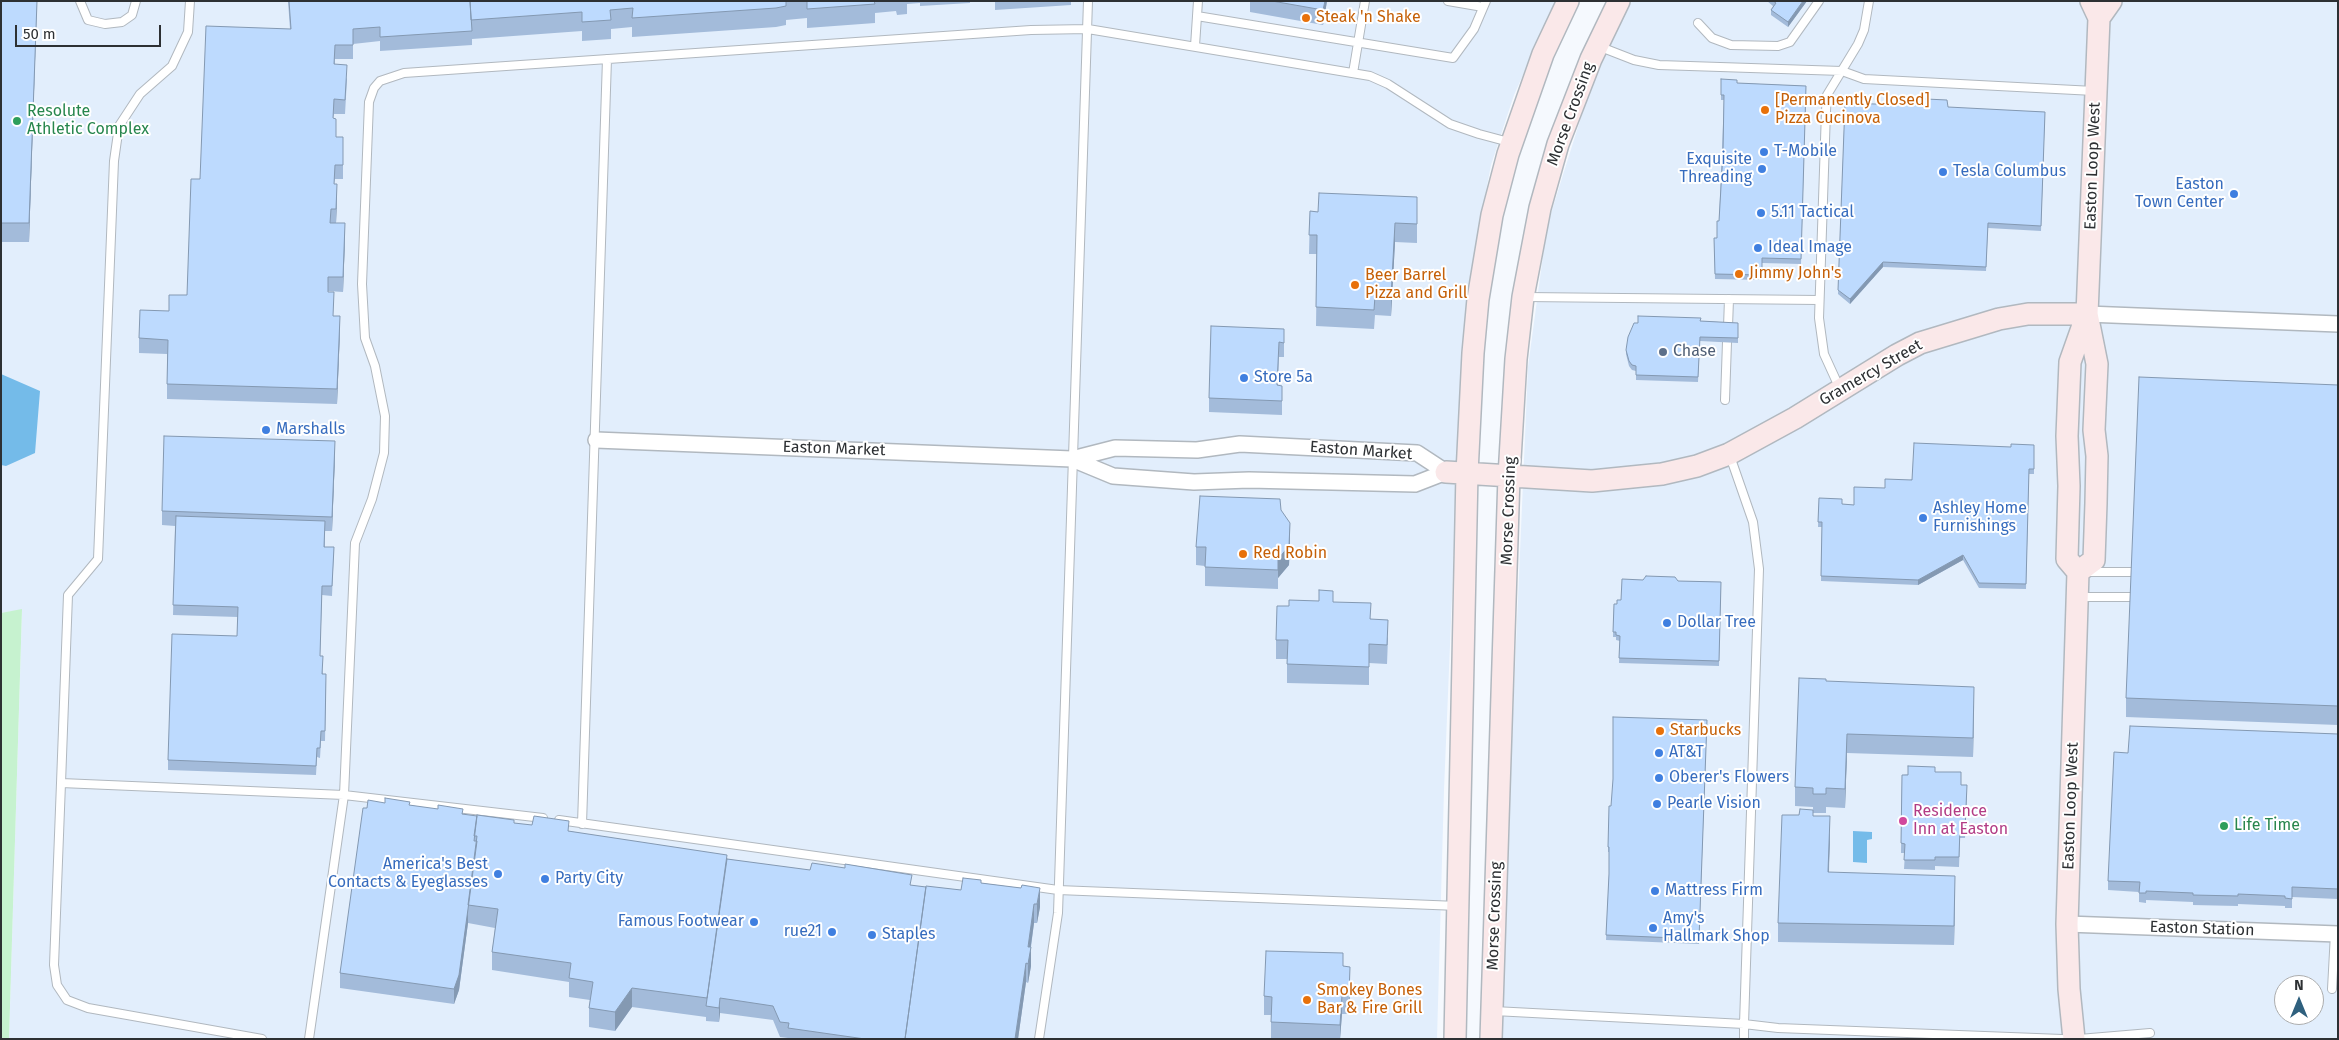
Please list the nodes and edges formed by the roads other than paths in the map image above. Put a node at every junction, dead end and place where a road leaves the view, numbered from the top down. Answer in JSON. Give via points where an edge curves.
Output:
{"nodes":[{"id":1,"x":80,"y":1,"type":"edge"},
{"id":2,"x":136,"y":1,"type":"edge"},
{"id":3,"x":190,"y":1,"type":"edge"},
{"id":4,"x":1088,"y":1,"type":"edge"},
{"id":5,"x":1198,"y":1,"type":"edge"},
{"id":6,"x":1365,"y":1,"type":"edge"},
{"id":7,"x":1448,"y":1,"type":"edge"},
{"id":8,"x":1568,"y":1,"type":"edge"},
{"id":9,"x":1619,"y":1,"type":"edge"},
{"id":10,"x":1819,"y":1,"type":"edge"},
{"id":11,"x":1870,"y":1,"type":"edge"},
{"id":12,"x":2111,"y":1,"type":"edge"},
{"id":13,"x":1484,"y":4,"type":"edge"},
{"id":14,"x":2095,"y":10,"type":"edge"},
{"id":15,"x":1197,"y":16,"type":"junction"},
{"id":16,"x":1698,"y":23,"type":"dead end"},
{"id":17,"x":1088,"y":29,"type":"junction"},
{"id":18,"x":1359,"y":41,"type":"junction"},
{"id":19,"x":1194,"y":46,"type":"junction"},
{"id":20,"x":1597,"y":46,"type":"junction"},
{"id":21,"x":607,"y":60,"type":"junction"},
{"id":22,"x":1842,"y":71,"type":"junction"},
{"id":23,"x":1354,"y":73,"type":"junction"},
{"id":24,"x":2096,"y":91,"type":"junction"},
{"id":25,"x":1511,"y":142,"type":"junction"},
{"id":26,"x":1523,"y":297,"type":"junction"},
{"id":27,"x":1729,"y":299,"type":"junction"},
{"id":28,"x":1819,"y":300,"type":"junction"},
{"id":29,"x":2087,"y":314,"type":"junction"},
{"id":30,"x":2338,"y":324,"type":"edge"},
{"id":31,"x":1728,"y":327,"type":"edge"},
{"id":32,"x":1727,"y":342,"type":"edge"},
{"id":33,"x":1841,"y":390,"type":"junction"},
{"id":34,"x":1725,"y":400,"type":"dead end"},
{"id":35,"x":596,"y":440,"type":"junction"},
{"id":36,"x":1729,"y":454,"type":"junction"},
{"id":37,"x":1072,"y":458,"type":"junction"},
{"id":38,"x":1446,"y":472,"type":"junction"},
{"id":39,"x":1467,"y":473,"type":"junction"},
{"id":40,"x":1510,"y":476,"type":"junction"},
{"id":41,"x":2078,"y":572,"type":"junction"},
{"id":42,"x":2132,"y":572,"type":"edge"},
{"id":43,"x":2078,"y":597,"type":"junction"},
{"id":44,"x":2131,"y":597,"type":"edge"},
{"id":45,"x":61,"y":783,"type":"junction"},
{"id":46,"x":344,"y":795,"type":"junction"},
{"id":47,"x":582,"y":824,"type":"junction"},
{"id":48,"x":1058,"y":890,"type":"junction"},
{"id":49,"x":1460,"y":906,"type":"junction"},
{"id":50,"x":2067,"y":924,"type":"junction"},
{"id":51,"x":2336,"y":934,"type":"edge"},
{"id":52,"x":2332,"y":989,"type":"dead end"},
{"id":53,"x":1492,"y":1011,"type":"junction"},
{"id":54,"x":1744,"y":1024,"type":"junction"},
{"id":55,"x":2150,"y":1033,"type":"dead end"},
{"id":56,"x":262,"y":1039,"type":"edge"},
{"id":57,"x":309,"y":1039,"type":"edge"},
{"id":58,"x":1039,"y":1039,"type":"edge"},
{"id":59,"x":1455,"y":1039,"type":"edge"},
{"id":60,"x":1491,"y":1039,"type":"edge"},
{"id":61,"x":1744,"y":1039,"type":"edge"},
{"id":62,"x":2062,"y":1039,"type":"edge"},
{"id":63,"x":2074,"y":1039,"type":"edge"},
{"id":64,"x":2079,"y":1039,"type":"edge"}],
"edges":[{"from":1,"to":2,"type":"lane","via":[[88,20],[105,24],[122,22],[132,15]]},
{"from":3,"to":45,"type":"lane","via":[[188,32],[172,66],[140,94],[119,126],[114,161],[98,559],[68,595]]},
{"from":4,"to":17,"type":"lane"},
{"from":5,"to":15,"type":"lane"},
{"from":6,"to":18,"type":"lane"},
{"from":7,"to":13,"type":"lane"},
{"from":8,"to":25,"type":"main road","via":[[1543,54]]},
{"from":9,"to":20,"type":"main road","name":"Morse Crossing"},
{"from":10,"to":16,"type":"lane","via":[[1790,42],[1778,46],[1731,44],[1712,38]]},
{"from":11,"to":22,"type":"lane","via":[[1864,30]]},
{"from":12,"to":14,"type":"main road","name":"Easton Loop West"},
{"from":13,"to":18,"type":"lane","via":[[1474,29],[1453,58]]},
{"from":14,"to":24,"type":"main road","name":"Easton Loop West"},
{"from":15,"to":18,"type":"lane"},
{"from":15,"to":19,"type":"lane"},
{"from":17,"to":19,"type":"lane"},
{"from":17,"to":21,"type":"lane","via":[[1031,30]]},
{"from":17,"to":37,"type":"lane"},
{"from":18,"to":23,"type":"lane"},
{"from":19,"to":23,"type":"lane"},
{"from":20,"to":22,"type":"lane","via":[[1634,60],[1659,65]]},
{"from":20,"to":26,"type":"main road","name":"Morse Crossing","via":[[1569,112],[1548,175]]},
{"from":21,"to":35,"type":"lane"},
{"from":21,"to":46,"type":"lane","via":[[404,73],[380,80],[374,88],[369,102],[362,314],[385,416],[384,453],[372,499],[355,543]]},
{"from":22,"to":24,"type":"lane","via":[[1864,79]]},
{"from":22,"to":28,"type":"lane","via":[[1827,95]]},
{"from":23,"to":25,"type":"lane","via":[[1388,84],[1450,124]]},
{"from":24,"to":29,"type":"main road","name":"Easton Loop West"},
{"from":25,"to":39,"type":"main road","via":[[1492,215],[1478,299]]},
{"from":26,"to":27,"type":"lane"},
{"from":26,"to":40,"type":"main road","name":"Morse Crossing"},
{"from":27,"to":28,"type":"lane"},
{"from":27,"to":31,"type":"lane"},
{"from":28,"to":33,"type":"lane","via":[[1822,348]]},
{"from":29,"to":30,"type":"street","name":"Gramercy Street"},
{"from":29,"to":33,"type":"main road","name":"Gramercy Street","via":[[2028,314],[1943,335],[1897,355]]},
{"from":29,"to":41,"type":"main road","name":"Easton Loop West","via":[[2070,362],[2067,436],[2067,559]]},
{"from":29,"to":41,"type":"main road","name":"Easton Loop West","via":[[2097,364],[2094,430],[2096,513],[2094,560]]},
{"from":32,"to":34,"type":"lane"},
{"from":33,"to":36,"type":"main road","name":"Gramercy Street"},
{"from":35,"to":37,"type":"street","name":"Easton Market"},
{"from":35,"to":47,"type":"lane"},
{"from":36,"to":40,"type":"main road","name":"Gramercy Street","via":[[1697,466],[1628,479],[1561,480]]},
{"from":36,"to":54,"type":"lane","via":[[1753,522],[1759,569]]},
{"from":37,"to":38,"type":"street","name":"Easton Market","via":[[1113,476],[1194,482],[1414,484]]},
{"from":37,"to":38,"type":"street","name":"Easton Market","via":[[1114,448],[1197,450],[1240,444],[1416,453]]},
{"from":37,"to":48,"type":"lane"},
{"from":38,"to":39,"type":"main road","name":"Gramercy Street"},
{"from":39,"to":40,"type":"main road","name":"Gramercy Street"},
{"from":39,"to":49,"type":"main road"},
{"from":40,"to":53,"type":"main road","name":"Morse Crossing"},
{"from":41,"to":42,"type":"lane"},
{"from":41,"to":43,"type":"main road","name":"Easton Loop West"},
{"from":43,"to":44,"type":"lane"},
{"from":43,"to":50,"type":"main road","name":"Easton Loop West"},
{"from":45,"to":46,"type":"lane"},
{"from":45,"to":56,"type":"lane","via":[[54,965],[57,985],[67,1000],[88,1008]]},
{"from":46,"to":47,"type":"lane"},
{"from":46,"to":57,"type":"lane"},
{"from":47,"to":48,"type":"lane"},
{"from":48,"to":49,"type":"lane"},
{"from":48,"to":58,"type":"lane","via":[[1058,913]]},
{"from":49,"to":59,"type":"main road"},
{"from":50,"to":51,"type":"street","name":"Easton Station"},
{"from":50,"to":63,"type":"main road","name":"Easton Loop West"},
{"from":51,"to":52,"type":"lane"},
{"from":53,"to":54,"type":"lane"},
{"from":53,"to":60,"type":"main road","name":"Morse Crossing"},
{"from":54,"to":61,"type":"lane"},
{"from":54,"to":62,"type":"lane"},
{"from":55,"to":64,"type":"lane"}]}
